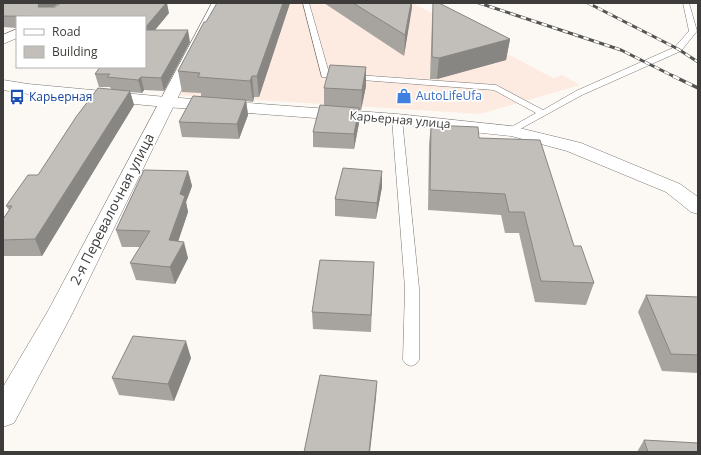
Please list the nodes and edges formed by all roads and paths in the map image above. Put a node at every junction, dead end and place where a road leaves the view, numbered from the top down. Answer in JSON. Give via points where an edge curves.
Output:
{"nodes":[{"id":1,"x":218,"y":3,"type":"edge"},
{"id":2,"x":306,"y":3,"type":"edge"},
{"id":3,"x":687,"y":7,"type":"edge"},
{"id":4,"x":698,"y":11,"type":"edge"},
{"id":5,"x":16,"y":34,"type":"edge"},
{"id":6,"x":3,"y":40,"type":"edge"},
{"id":7,"x":3,"y":85,"type":"edge"},
{"id":8,"x":166,"y":102,"type":"junction"},
{"id":9,"x":542,"y":113,"type":"junction"},
{"id":10,"x":397,"y":119,"type":"junction"},
{"id":11,"x":511,"y":131,"type":"junction"},
{"id":12,"x":698,"y":207,"type":"edge"},
{"id":13,"x":411,"y":360,"type":"dead end"},
{"id":14,"x":3,"y":414,"type":"edge"}],
"edges":[{"from":1,"to":8,"type":"street","name":"2-я Перевалочная улица"},
{"from":2,"to":9,"type":"lane","via":[[325,76],[496,88]]},
{"from":3,"to":4,"type":"lane"},
{"from":3,"to":9,"type":"lane","via":[[693,31],[678,49],[579,93]]},
{"from":5,"to":6,"type":"street"},
{"from":7,"to":8,"type":"street","name":"Карьерная улица"},
{"from":8,"to":10,"type":"street","name":"Карьерная улица"},
{"from":8,"to":14,"type":"street","name":"2-я Перевалочная улица","via":[[58,316]]},
{"from":9,"to":11,"type":"lane"},
{"from":10,"to":11,"type":"street","name":"Карьерная улица"},
{"from":10,"to":13,"type":"lane","via":[[412,288]]},
{"from":11,"to":12,"type":"street","name":"Карьерная улица","via":[[574,147],[673,188]]}]}
